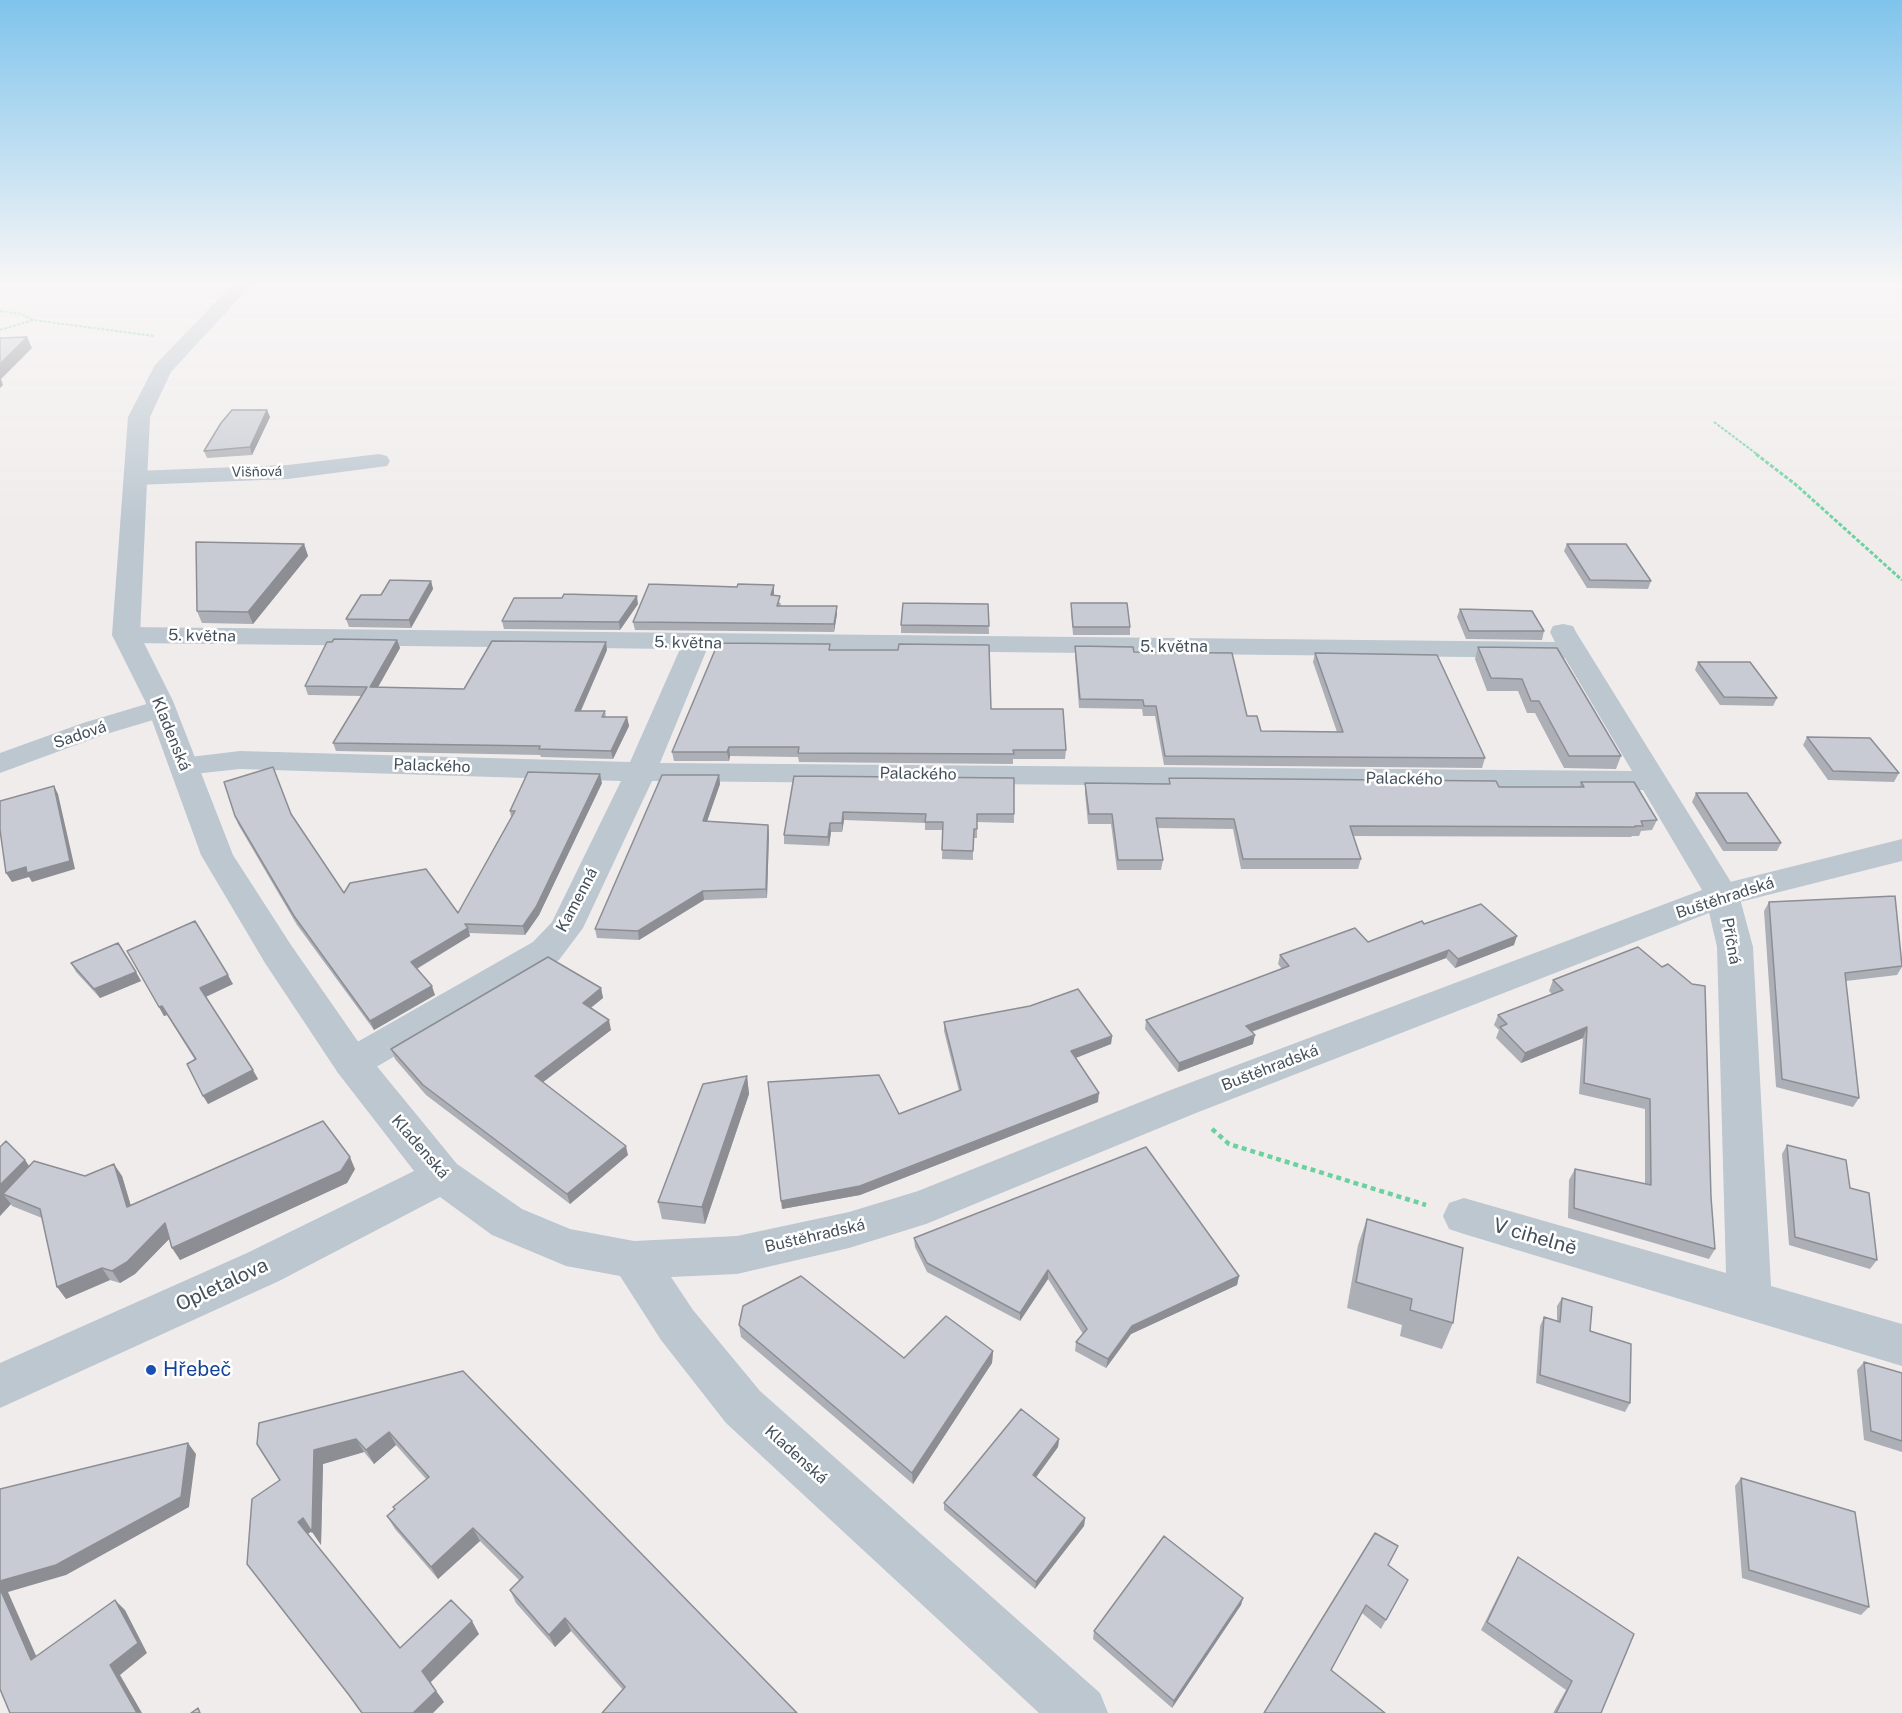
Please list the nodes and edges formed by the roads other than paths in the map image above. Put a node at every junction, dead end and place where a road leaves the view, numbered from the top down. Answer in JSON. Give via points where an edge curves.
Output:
{"nodes":[{"id":1,"x":169,"y":364,"type":"edge"},
{"id":2,"x":379,"y":461,"type":"dead end"},
{"id":3,"x":136,"y":478,"type":"junction"},
{"id":4,"x":126,"y":635,"type":"junction"},
{"id":5,"x":1568,"y":639,"type":"joint"},
{"id":6,"x":696,"y":643,"type":"junction"},
{"id":7,"x":160,"y":709,"type":"junction"},
{"id":8,"x":0,"y":764,"type":"edge"},
{"id":9,"x":184,"y":766,"type":"junction"},
{"id":10,"x":641,"y":772,"type":"junction"},
{"id":11,"x":1653,"y":781,"type":"junction"},
{"id":12,"x":1902,"y":850,"type":"edge"},
{"id":13,"x":1722,"y":895,"type":"junction"},
{"id":14,"x":352,"y":1063,"type":"junction"},
{"id":15,"x":442,"y":1176,"type":"junction"},
{"id":16,"x":1464,"y":1216,"type":"road end"},
{"id":17,"x":634,"y":1260,"type":"junction"},
{"id":18,"x":1749,"y":1299,"type":"junction"},
{"id":19,"x":1902,"y":1345,"type":"edge"},
{"id":20,"x":0,"y":1386,"type":"edge"},
{"id":21,"x":1080,"y":1713,"type":"edge"}],
"edges":[{"from":1,"to":3,"type":"street","via":[[151,389],[139,417]]},
{"from":2,"to":3,"type":"street","name":"Višňová","via":[[288,472]]},
{"from":3,"to":4,"type":"street"},
{"from":4,"to":6,"type":"street","name":"5. května"},
{"from":4,"to":7,"type":"street","name":"Kladenská"},
{"from":5,"to":6,"type":"street","name":"5. května"},
{"from":5,"to":11,"type":"street","name":"Příčná"},
{"from":6,"to":10,"type":"street","name":"Kamenná"},
{"from":7,"to":8,"type":"street","name":"Sadová"},
{"from":7,"to":9,"type":"street","name":"Kladenská"},
{"from":9,"to":10,"type":"street","name":"Palackého","via":[[240,760]]},
{"from":9,"to":14,"type":"street","name":"Kladenská","via":[[217,855]]},
{"from":10,"to":11,"type":"street","name":"Palackého"},
{"from":10,"to":14,"type":"street","name":"Kamenná","via":[[566,928],[546,951]]},
{"from":11,"to":13,"type":"street","name":"Příčná"},
{"from":12,"to":13,"type":"street","name":"Buštěhradská"},
{"from":13,"to":17,"type":"street","name":"Buštěhradská","via":[[1182,1102],[926,1206],[849,1230],[737,1255]]},
{"from":13,"to":18,"type":"street","name":"Příčná","via":[[1735,947]]},
{"from":14,"to":15,"type":"street","name":"Kladenská"},
{"from":15,"to":17,"type":"street","name":"Kladenská","via":[[507,1222],[566,1247]]},
{"from":15,"to":20,"type":"street","name":"Opletalova","via":[[263,1267]]},
{"from":16,"to":18,"type":"street","name":"V cihelně"},
{"from":17,"to":21,"type":"street","name":"Kladenská","via":[[677,1325],[743,1407]]},
{"from":18,"to":19,"type":"street","name":"V cihelně"}]}
